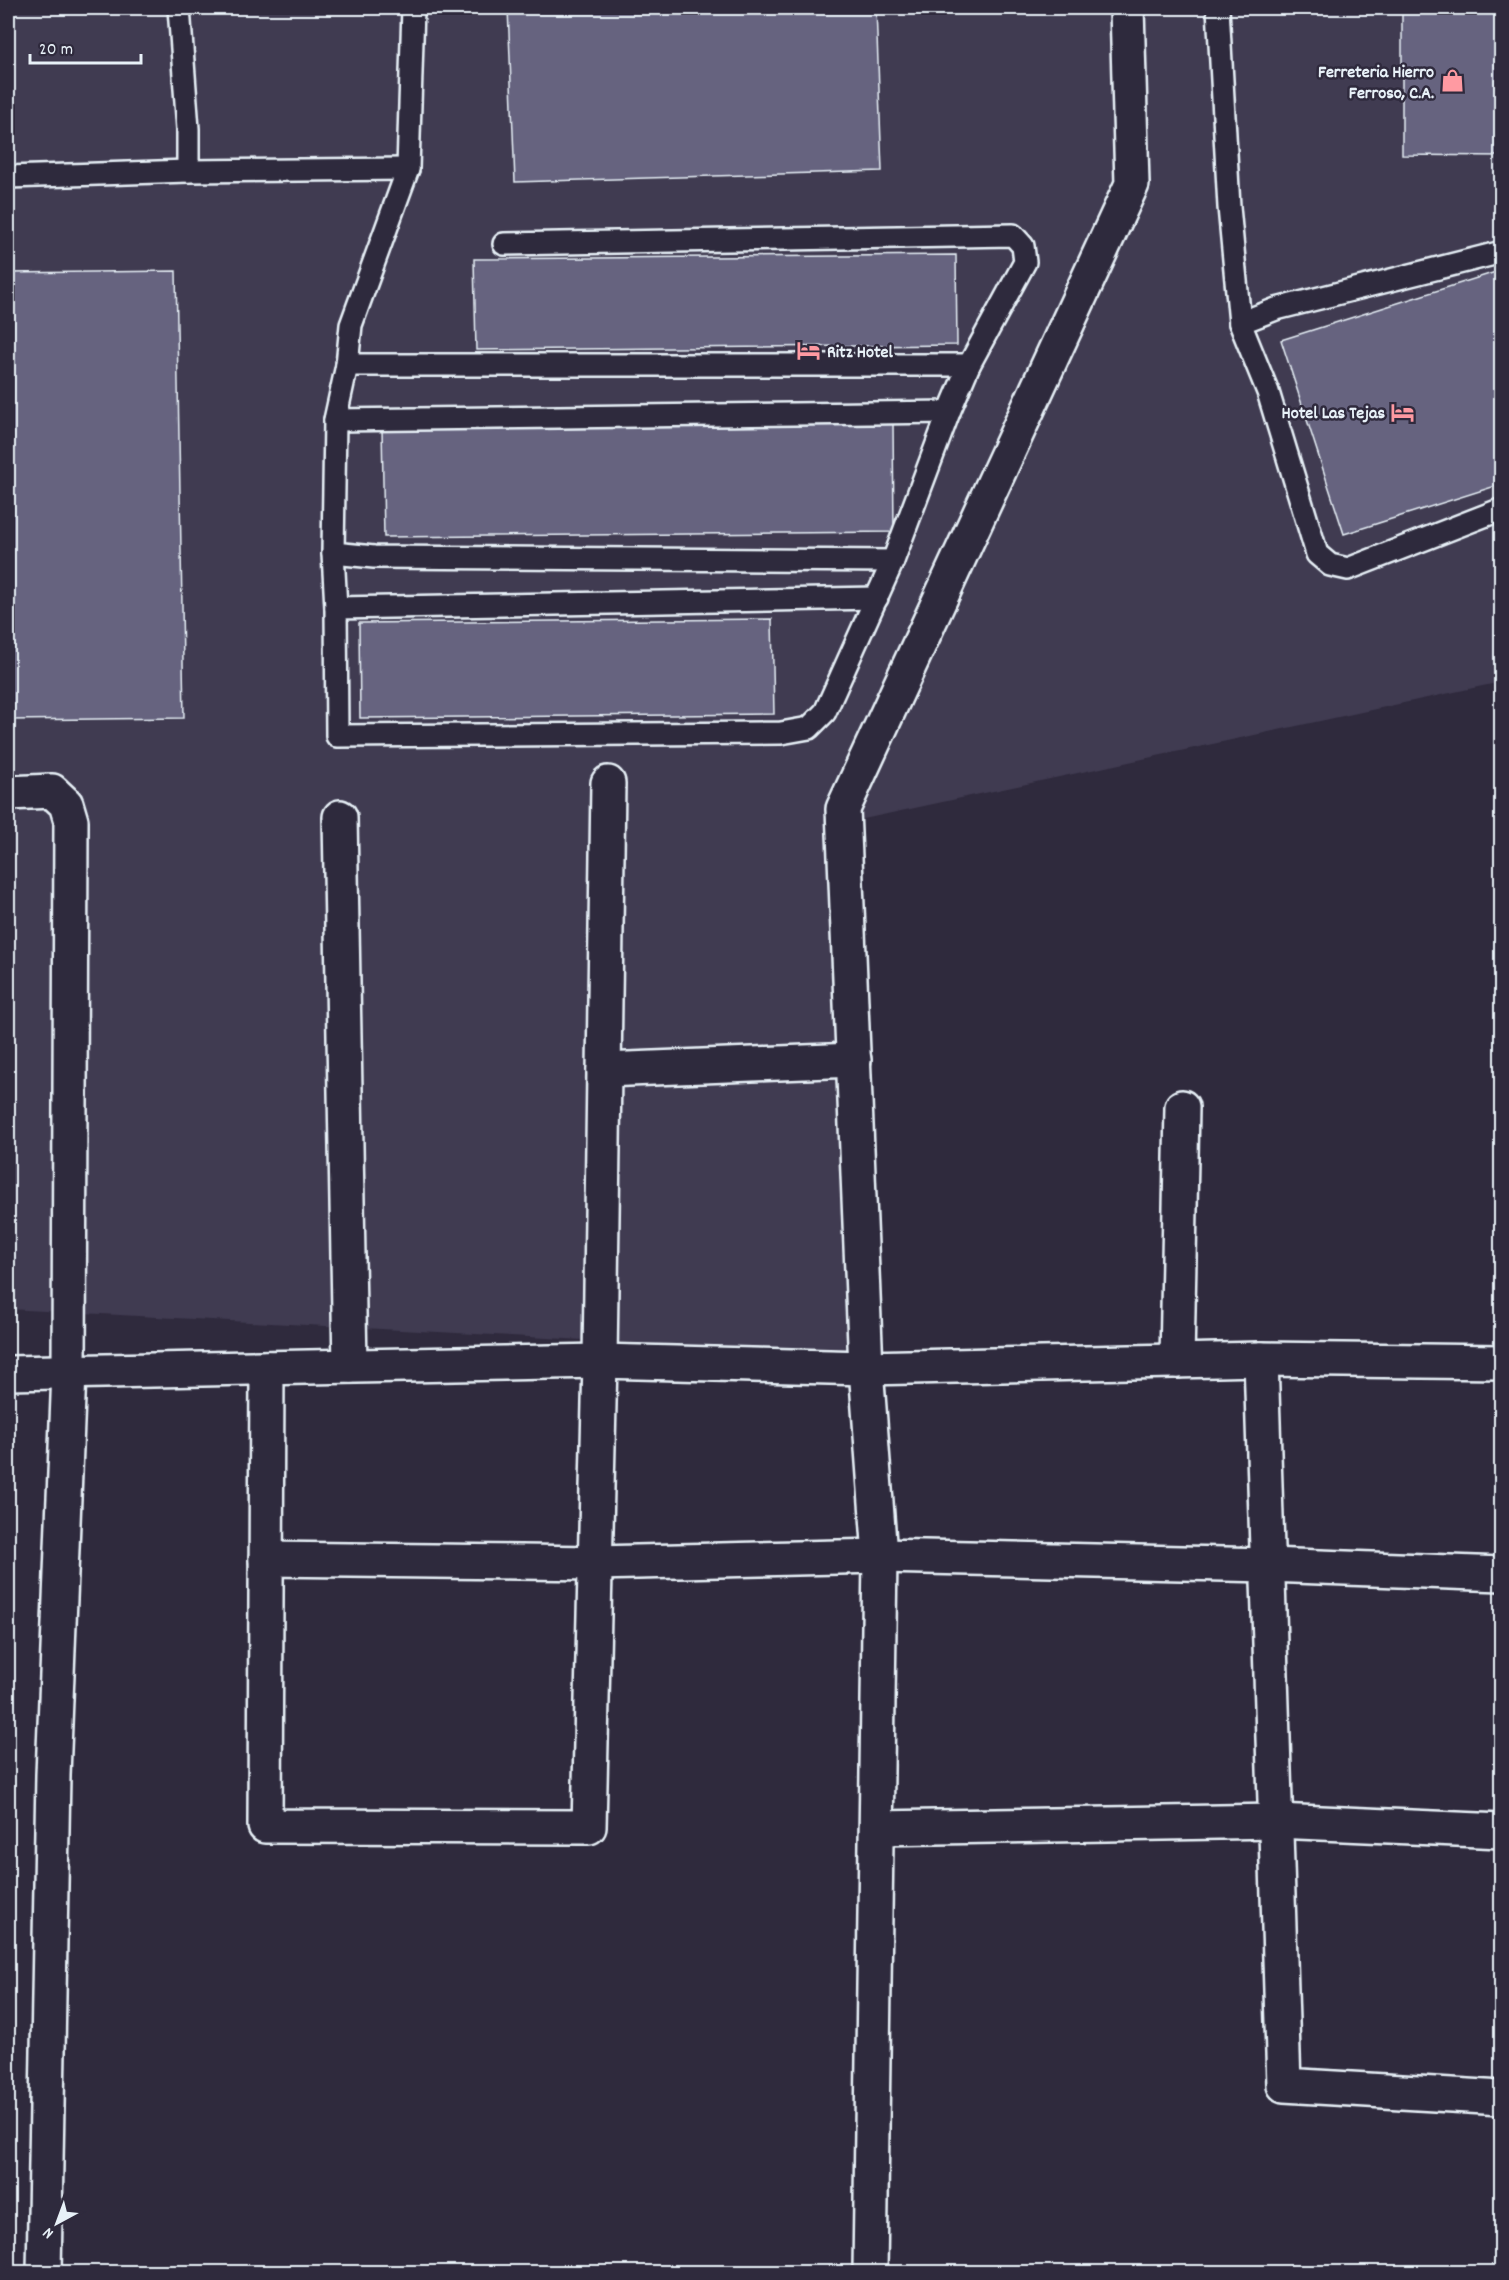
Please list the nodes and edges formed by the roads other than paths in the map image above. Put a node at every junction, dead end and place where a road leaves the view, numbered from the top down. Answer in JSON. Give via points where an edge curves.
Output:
{"nodes":[{"id":1,"x":179,"y":8,"type":"edge"},
{"id":2,"x":413,"y":8,"type":"edge"},
{"id":3,"x":1127,"y":8,"type":"edge"},
{"id":4,"x":1218,"y":8,"type":"edge"},
{"id":5,"x":408,"y":170,"type":"junction"},
{"id":6,"x":188,"y":171,"type":"junction"},
{"id":7,"x":8,"y":177,"type":"edge"},
{"id":8,"x":504,"y":244,"type":"dead end"},
{"id":9,"x":1502,"y":252,"type":"edge"},
{"id":10,"x":1240,"y":323,"type":"junction"},
{"id":11,"x":969,"y":364,"type":"junction"},
{"id":12,"x":347,"y":365,"type":"junction"},
{"id":13,"x":949,"y":412,"type":"junction"},
{"id":14,"x":335,"y":420,"type":"junction"},
{"id":15,"x":1502,"y":510,"type":"edge"},
{"id":16,"x":333,"y":553,"type":"junction"},
{"id":17,"x":893,"y":561,"type":"junction"},
{"id":18,"x":877,"y":597,"type":"junction"},
{"id":19,"x":336,"y":608,"type":"junction"},
{"id":20,"x":608,"y":783,"type":"dead end"},
{"id":21,"x":8,"y":793,"type":"edge"},
{"id":22,"x":340,"y":817,"type":"dead end"},
{"id":23,"x":854,"y":1060,"type":"junction"},
{"id":24,"x":604,"y":1070,"type":"junction"},
{"id":25,"x":1182,"y":1107,"type":"dead end"},
{"id":26,"x":1262,"y":1359,"type":"junction"},
{"id":27,"x":600,"y":1361,"type":"junction"},
{"id":28,"x":1177,"y":1361,"type":"junction"},
{"id":29,"x":1502,"y":1362,"type":"edge"},
{"id":30,"x":350,"y":1366,"type":"junction"},
{"id":31,"x":267,"y":1368,"type":"junction"},
{"id":32,"x":866,"y":1368,"type":"junction"},
{"id":33,"x":69,"y":1372,"type":"junction"},
{"id":34,"x":8,"y":1373,"type":"edge"},
{"id":35,"x":880,"y":1556,"type":"junction"},
{"id":36,"x":266,"y":1559,"type":"junction"},
{"id":37,"x":596,"y":1563,"type":"junction"},
{"id":38,"x":1268,"y":1565,"type":"junction"},
{"id":39,"x":1502,"y":1574,"type":"edge"},
{"id":40,"x":1276,"y":1821,"type":"junction"},
{"id":41,"x":877,"y":1828,"type":"junction"},
{"id":42,"x":1502,"y":1831,"type":"edge"},
{"id":43,"x":1502,"y":2098,"type":"edge"},
{"id":44,"x":45,"y":2272,"type":"edge"},
{"id":45,"x":870,"y":2272,"type":"edge"}],
"edges":[{"from":1,"to":6,"type":"lane"},
{"from":2,"to":5,"type":"lane"},
{"from":3,"to":23,"type":"street","via":[[1132,184],[843,809]]},
{"from":4,"to":10,"type":"lane"},
{"from":5,"to":6,"type":"lane"},
{"from":5,"to":12,"type":"lane","via":[[351,325]]},
{"from":6,"to":7,"type":"lane"},
{"from":8,"to":11,"type":"lane","via":[[1013,235],[1023,246],[1025,262]]},
{"from":9,"to":10,"type":"lane","via":[[1276,309]]},
{"from":10,"to":15,"type":"lane","via":[[1268,392],[1317,554],[1330,566],[1348,569]]},
{"from":11,"to":12,"type":"lane"},
{"from":11,"to":13,"type":"lane"},
{"from":12,"to":14,"type":"lane"},
{"from":13,"to":14,"type":"lane"},
{"from":13,"to":17,"type":"lane"},
{"from":14,"to":16,"type":"lane"},
{"from":16,"to":17,"type":"lane","via":[[374,557]]},
{"from":16,"to":19,"type":"lane"},
{"from":17,"to":18,"type":"lane"},
{"from":18,"to":19,"type":"lane"},
{"from":18,"to":19,"type":"lane","via":[[825,712],[809,728],[781,733],[337,736]]},
{"from":20,"to":24,"type":"street"},
{"from":21,"to":33,"type":"street","via":[[52,791],[66,804],[71,820]]},
{"from":22,"to":30,"type":"street"},
{"from":23,"to":24,"type":"street"},
{"from":23,"to":32,"type":"street"},
{"from":24,"to":27,"type":"street"},
{"from":25,"to":28,"type":"street"},
{"from":26,"to":28,"type":"street"},
{"from":26,"to":29,"type":"street"},
{"from":26,"to":38,"type":"street"},
{"from":27,"to":30,"type":"street"},
{"from":27,"to":32,"type":"street"},
{"from":27,"to":37,"type":"street"},
{"from":28,"to":32,"type":"street"},
{"from":30,"to":31,"type":"street"},
{"from":31,"to":33,"type":"street"},
{"from":31,"to":36,"type":"street"},
{"from":32,"to":35,"type":"street"},
{"from":33,"to":34,"type":"street"},
{"from":33,"to":44,"type":"street","via":[[53,1775]]},
{"from":35,"to":37,"type":"street"},
{"from":35,"to":38,"type":"street"},
{"from":35,"to":41,"type":"street"},
{"from":36,"to":37,"type":"street"},
{"from":36,"to":37,"type":"street","via":[[265,1826],[589,1827]]},
{"from":38,"to":39,"type":"street"},
{"from":38,"to":40,"type":"street"},
{"from":40,"to":41,"type":"street"},
{"from":40,"to":42,"type":"street"},
{"from":40,"to":43,"type":"street","via":[[1284,2085]]},
{"from":41,"to":45,"type":"street"}]}
